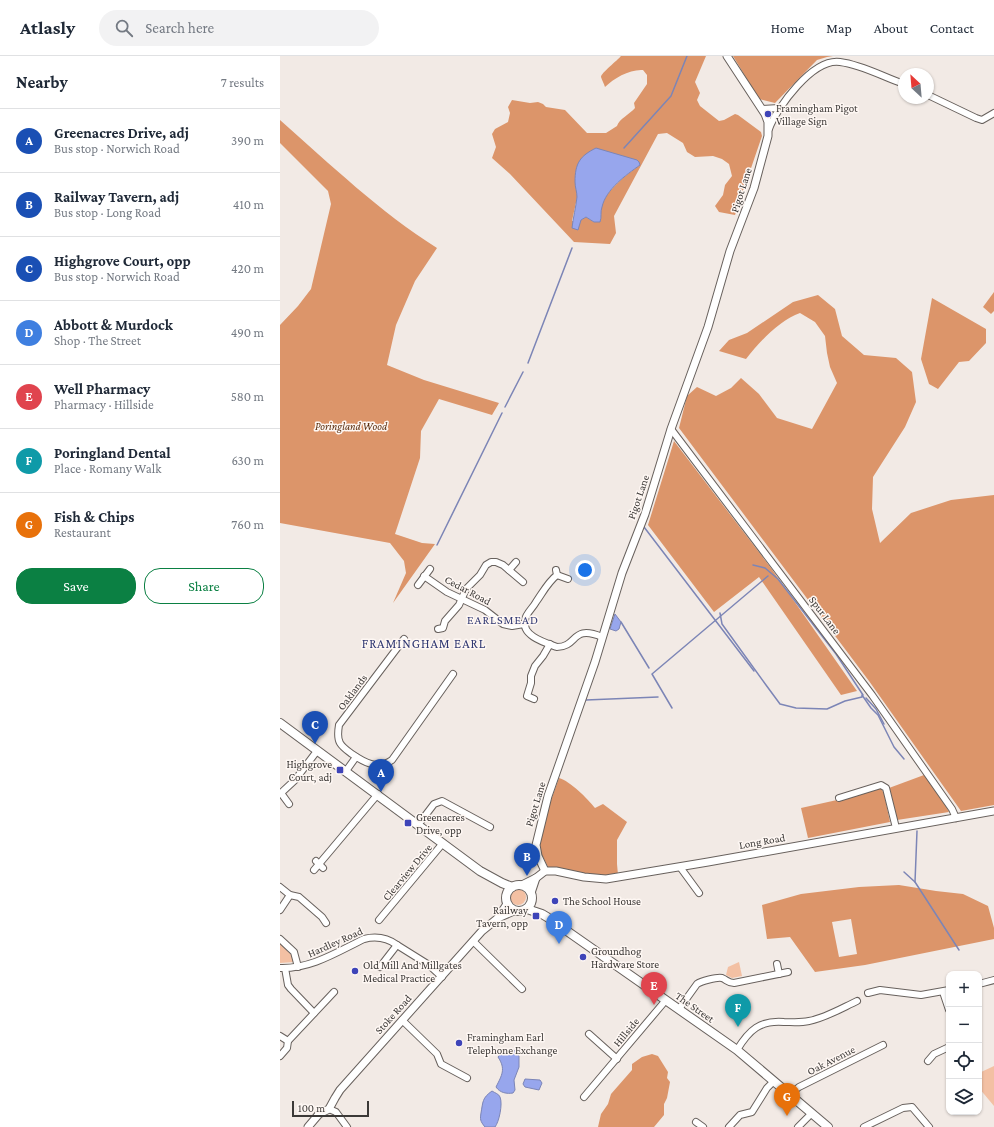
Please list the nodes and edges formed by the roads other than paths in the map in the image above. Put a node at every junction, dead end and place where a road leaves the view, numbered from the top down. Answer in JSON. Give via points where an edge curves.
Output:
{"nodes":[{"id":1,"x":727,"y":56,"type":"edge"},
{"id":2,"x":898,"y":81,"type":"edge"},
{"id":3,"x":934,"y":97,"type":"edge"},
{"id":4,"x":779,"y":108,"type":"junction"},
{"id":5,"x":762,"y":109,"type":"junction"},
{"id":6,"x":994,"y":113,"type":"edge"},
{"id":7,"x":769,"y":129,"type":"junction"},
{"id":8,"x":671,"y":429,"type":"junction"},
{"id":9,"x":516,"y":562,"type":"dead end"},
{"id":10,"x":430,"y":569,"type":"dead end"},
{"id":11,"x":509,"y":570,"type":"junction"},
{"id":12,"x":424,"y":576,"type":"junction"},
{"id":13,"x":568,"y":579,"type":"dead end"},
{"id":14,"x":523,"y":582,"type":"dead end"},
{"id":15,"x":418,"y":585,"type":"dead end"},
{"id":16,"x":461,"y":599,"type":"junction"},
{"id":17,"x":524,"y":624,"type":"junction"},
{"id":18,"x":442,"y":629,"type":"dead end"},
{"id":19,"x":602,"y":638,"type":"junction"},
{"id":20,"x":404,"y":640,"type":"dead end"},
{"id":21,"x":550,"y":644,"type":"junction"},
{"id":22,"x":453,"y":674,"type":"dead end"},
{"id":23,"x":534,"y":699,"type":"dead end"},
{"id":24,"x":280,"y":723,"type":"edge"},
{"id":25,"x":317,"y":751,"type":"junction"},
{"id":26,"x":356,"y":757,"type":"junction"},
{"id":27,"x":346,"y":771,"type":"junction"},
{"id":28,"x":280,"y":792,"type":"edge"},
{"id":29,"x":378,"y":794,"type":"junction"},
{"id":30,"x":839,"y":798,"type":"dead end"},
{"id":31,"x":289,"y":804,"type":"dead end"},
{"id":32,"x":994,"y":811,"type":"edge"},
{"id":33,"x":486,"y":816,"type":"dead end"},
{"id":34,"x":956,"y":818,"type":"junction"},
{"id":35,"x":483,"y":822,"type":"junction"},
{"id":36,"x":418,"y":824,"type":"junction"},
{"id":37,"x":490,"y":827,"type":"dead end"},
{"id":38,"x":896,"y":828,"type":"junction"},
{"id":39,"x":443,"y":844,"type":"junction"},
{"id":40,"x":680,"y":867,"type":"junction"},
{"id":41,"x":314,"y":870,"type":"dead end"},
{"id":42,"x":545,"y":871,"type":"junction"},
{"id":43,"x":488,"y":876,"type":"junction"},
{"id":44,"x":536,"y":878,"type":"junction"},
{"id":45,"x":522,"y":885,"type":"junction"},
{"id":46,"x":280,"y":887,"type":"edge"},
{"id":47,"x":512,"y":887,"type":"junction"},
{"id":48,"x":699,"y":893,"type":"dead end"},
{"id":49,"x":290,"y":895,"type":"junction"},
{"id":50,"x":532,"y":897,"type":"junction"},
{"id":51,"x":506,"y":901,"type":"junction"},
{"id":52,"x":527,"y":909,"type":"junction"},
{"id":53,"x":280,"y":910,"type":"edge"},
{"id":54,"x":514,"y":911,"type":"junction"},
{"id":55,"x":542,"y":914,"type":"junction"},
{"id":56,"x":498,"y":918,"type":"junction"},
{"id":57,"x":379,"y":920,"type":"dead end"},
{"id":58,"x":326,"y":923,"type":"dead end"},
{"id":59,"x":280,"y":939,"type":"edge"},
{"id":60,"x":473,"y":940,"type":"junction"},
{"id":61,"x":397,"y":945,"type":"junction"},
{"id":62,"x":777,"y":964,"type":"dead end"},
{"id":63,"x":298,"y":967,"type":"junction"},
{"id":64,"x":380,"y":967,"type":"dead end"},
{"id":65,"x":282,"y":968,"type":"edge"},
{"id":66,"x":788,"y":972,"type":"dead end"},
{"id":67,"x":779,"y":974,"type":"junction"},
{"id":68,"x":442,"y":977,"type":"junction"},
{"id":69,"x":994,"y":980,"type":"edge"},
{"id":70,"x":982,"y":983,"type":"edge"},
{"id":71,"x":522,"y":989,"type":"dead end"},
{"id":72,"x":946,"y":991,"type":"edge"},
{"id":73,"x":334,"y":992,"type":"dead end"},
{"id":74,"x":868,"y":993,"type":"dead end"},
{"id":75,"x":666,"y":1000,"type":"junction"},
{"id":76,"x":857,"y":1001,"type":"dead end"},
{"id":77,"x":679,"y":1009,"type":"junction"},
{"id":78,"x":314,"y":1013,"type":"junction"},
{"id":79,"x":402,"y":1020,"type":"junction"},
{"id":80,"x":589,"y":1034,"type":"dead end"},
{"id":81,"x":280,"y":1036,"type":"edge"},
{"id":82,"x":288,"y":1041,"type":"junction"},
{"id":83,"x":883,"y":1045,"type":"dead end"},
{"id":84,"x":946,"y":1048,"type":"edge"},
{"id":85,"x":737,"y":1050,"type":"junction"},
{"id":86,"x":280,"y":1056,"type":"edge"},
{"id":87,"x":617,"y":1059,"type":"junction"},
{"id":88,"x":928,"y":1061,"type":"dead end"},
{"id":89,"x":467,"y":1078,"type":"dead end"},
{"id":90,"x":774,"y":1081,"type":"junction"},
{"id":91,"x":789,"y":1094,"type":"junction"},
{"id":92,"x":584,"y":1097,"type":"dead end"},
{"id":93,"x":329,"y":1109,"type":"junction"},
{"id":94,"x":811,"y":1114,"type":"junction"},
{"id":95,"x":696,"y":1122,"type":"dead end"},
{"id":96,"x":308,"y":1127,"type":"edge"},
{"id":97,"x":346,"y":1127,"type":"edge"},
{"id":98,"x":704,"y":1127,"type":"edge"},
{"id":99,"x":729,"y":1127,"type":"edge"},
{"id":100,"x":798,"y":1127,"type":"edge"},
{"id":101,"x":828,"y":1127,"type":"edge"},
{"id":102,"x":864,"y":1127,"type":"edge"},
{"id":103,"x":929,"y":1127,"type":"edge"}],
"edges":[{"from":1,"to":5,"type":"street"},
{"from":2,"to":4,"type":"street","via":[[866,68],[838,62],[827,63],[798,86]]},
{"from":3,"to":6,"type":"street","via":[[982,120]]},
{"from":4,"to":5,"type":"street"},
{"from":4,"to":7,"type":"street"},
{"from":5,"to":7,"type":"street"},
{"from":7,"to":8,"type":"street","name":"Pigot Lane","via":[[754,188],[730,251],[708,327]]},
{"from":8,"to":19,"type":"street","name":"Pigot Lane"},
{"from":8,"to":34,"type":"street","name":"Spur Lane","via":[[872,695]]},
{"from":9,"to":11,"type":"street"},
{"from":10,"to":12,"type":"street"},
{"from":11,"to":14,"type":"street"},
{"from":11,"to":16,"type":"street","via":[[496,562],[486,565]]},
{"from":12,"to":15,"type":"street"},
{"from":12,"to":16,"type":"street","name":"Cedar Road"},
{"from":13,"to":17,"type":"street","via":[[557,573],[529,611]]},
{"from":16,"to":17,"type":"street","name":"Cedar Road","via":[[486,610],[503,624]]},
{"from":16,"to":18,"type":"street","via":[[459,605],[445,620]]},
{"from":17,"to":21,"type":"street","via":[[535,638]]},
{"from":19,"to":21,"type":"street","via":[[584,632],[561,647]]},
{"from":19,"to":42,"type":"street","name":"Pigot Lane","via":[[548,796],[538,833],[538,856]]},
{"from":20,"to":26,"type":"street","name":"Oaklands","via":[[339,725],[341,744]]},
{"from":21,"to":23,"type":"street","via":[[535,666],[531,683],[524,695]]},
{"from":22,"to":26,"type":"street","name":"Oaklands","via":[[392,760],[387,764],[373,765]]},
{"from":24,"to":25,"type":"main road"},
{"from":25,"to":27,"type":"main road"},
{"from":25,"to":28,"type":"street","via":[[295,780]]},
{"from":26,"to":27,"type":"street"},
{"from":27,"to":29,"type":"main road"},
{"from":28,"to":31,"type":"street"},
{"from":29,"to":36,"type":"main road"},
{"from":29,"to":41,"type":"street"},
{"from":30,"to":38,"type":"street","via":[[881,785],[886,788]]},
{"from":32,"to":34,"type":"street","name":"Long Road"},
{"from":33,"to":35,"type":"street"},
{"from":34,"to":38,"type":"street","name":"Long Road"},
{"from":35,"to":36,"type":"street","via":[[442,801],[434,804]]},
{"from":35,"to":37,"type":"street"},
{"from":36,"to":39,"type":"main road"},
{"from":38,"to":40,"type":"street","name":"Long Road"},
{"from":39,"to":43,"type":"main road"},
{"from":39,"to":57,"type":"street","name":"Clearview Drive"},
{"from":40,"to":42,"type":"street","name":"Long Road","via":[[606,879]]},
{"from":40,"to":48,"type":"street"},
{"from":42,"to":44,"type":"street"},
{"from":43,"to":47,"type":"main road"},
{"from":43,"to":51,"type":"main road","via":[[502,890]]},
{"from":44,"to":45,"type":"street"},
{"from":44,"to":50,"type":"street"},
{"from":45,"to":47,"type":"main road"},
{"from":45,"to":50,"type":"main road","name":"The Street"},
{"from":46,"to":49,"type":"street"},
{"from":47,"to":51,"type":"main road","via":[[508,890]]},
{"from":49,"to":53,"type":"street"},
{"from":49,"to":58,"type":"street","via":[[299,897]]},
{"from":50,"to":52,"type":"main road"},
{"from":50,"to":55,"type":"main road","name":"The Street"},
{"from":51,"to":54,"type":"main road"},
{"from":51,"to":56,"type":"street","name":"Stoke Road"},
{"from":52,"to":54,"type":"main road","name":"The Street"},
{"from":52,"to":55,"type":"main road","name":"The Street"},
{"from":54,"to":56,"type":"street","name":"Stoke Road"},
{"from":55,"to":75,"type":"main road","name":"The Street"},
{"from":56,"to":60,"type":"street","name":"Stoke Road"},
{"from":59,"to":63,"type":"street","via":[[296,955]]},
{"from":60,"to":68,"type":"street","name":"Stoke Road"},
{"from":60,"to":71,"type":"street"},
{"from":61,"to":63,"type":"street","name":"Hardley Road","via":[[386,939],[371,937],[315,963]]},
{"from":61,"to":64,"type":"street"},
{"from":61,"to":68,"type":"street","name":"Hardley Road","via":[[429,965]]},
{"from":62,"to":67,"type":"street"},
{"from":63,"to":65,"type":"street","name":"Hardley Road"},
{"from":65,"to":78,"type":"street","via":[[290,989]]},
{"from":66,"to":67,"type":"street"},
{"from":67,"to":77,"type":"street","via":[[730,983],[723,978],[701,982]]},
{"from":68,"to":79,"type":"street","name":"Stoke Road"},
{"from":69,"to":70,"type":"street"},
{"from":72,"to":74,"type":"street","via":[[921,995],[880,990]]},
{"from":73,"to":78,"type":"street"},
{"from":75,"to":77,"type":"main road","name":"The Street"},
{"from":75,"to":87,"type":"street","name":"Hillside"},
{"from":76,"to":85,"type":"street","via":[[806,1022],[765,1023],[746,1037]]},
{"from":77,"to":85,"type":"main road","name":"The Street"},
{"from":78,"to":82,"type":"street"},
{"from":79,"to":89,"type":"street","via":[[437,1054],[441,1064]]},
{"from":79,"to":93,"type":"street","name":"Stoke Road","via":[[340,1090]]},
{"from":80,"to":87,"type":"street","name":"Hillside"},
{"from":81,"to":82,"type":"street"},
{"from":82,"to":86,"type":"street","via":[[287,1048]]},
{"from":83,"to":91,"type":"street","name":"Oak Avenue"},
{"from":84,"to":88,"type":"street","via":[[934,1054]]},
{"from":85,"to":90,"type":"main road","name":"The Street"},
{"from":87,"to":92,"type":"street","name":"Hillside"},
{"from":90,"to":91,"type":"main road","name":"The Street"},
{"from":90,"to":99,"type":"street","via":[[752,1112],[740,1115]]},
{"from":91,"to":94,"type":"main road","name":"The Street"},
{"from":93,"to":96,"type":"street","name":"Stoke Road","via":[[319,1114]]},
{"from":93,"to":97,"type":"street","via":[[336,1112]]},
{"from":94,"to":100,"type":"street"},
{"from":94,"to":101,"type":"main road","name":"The Street"},
{"from":95,"to":98,"type":"street"},
{"from":102,"to":103,"type":"street","via":[[903,1108],[912,1107]]}]}
